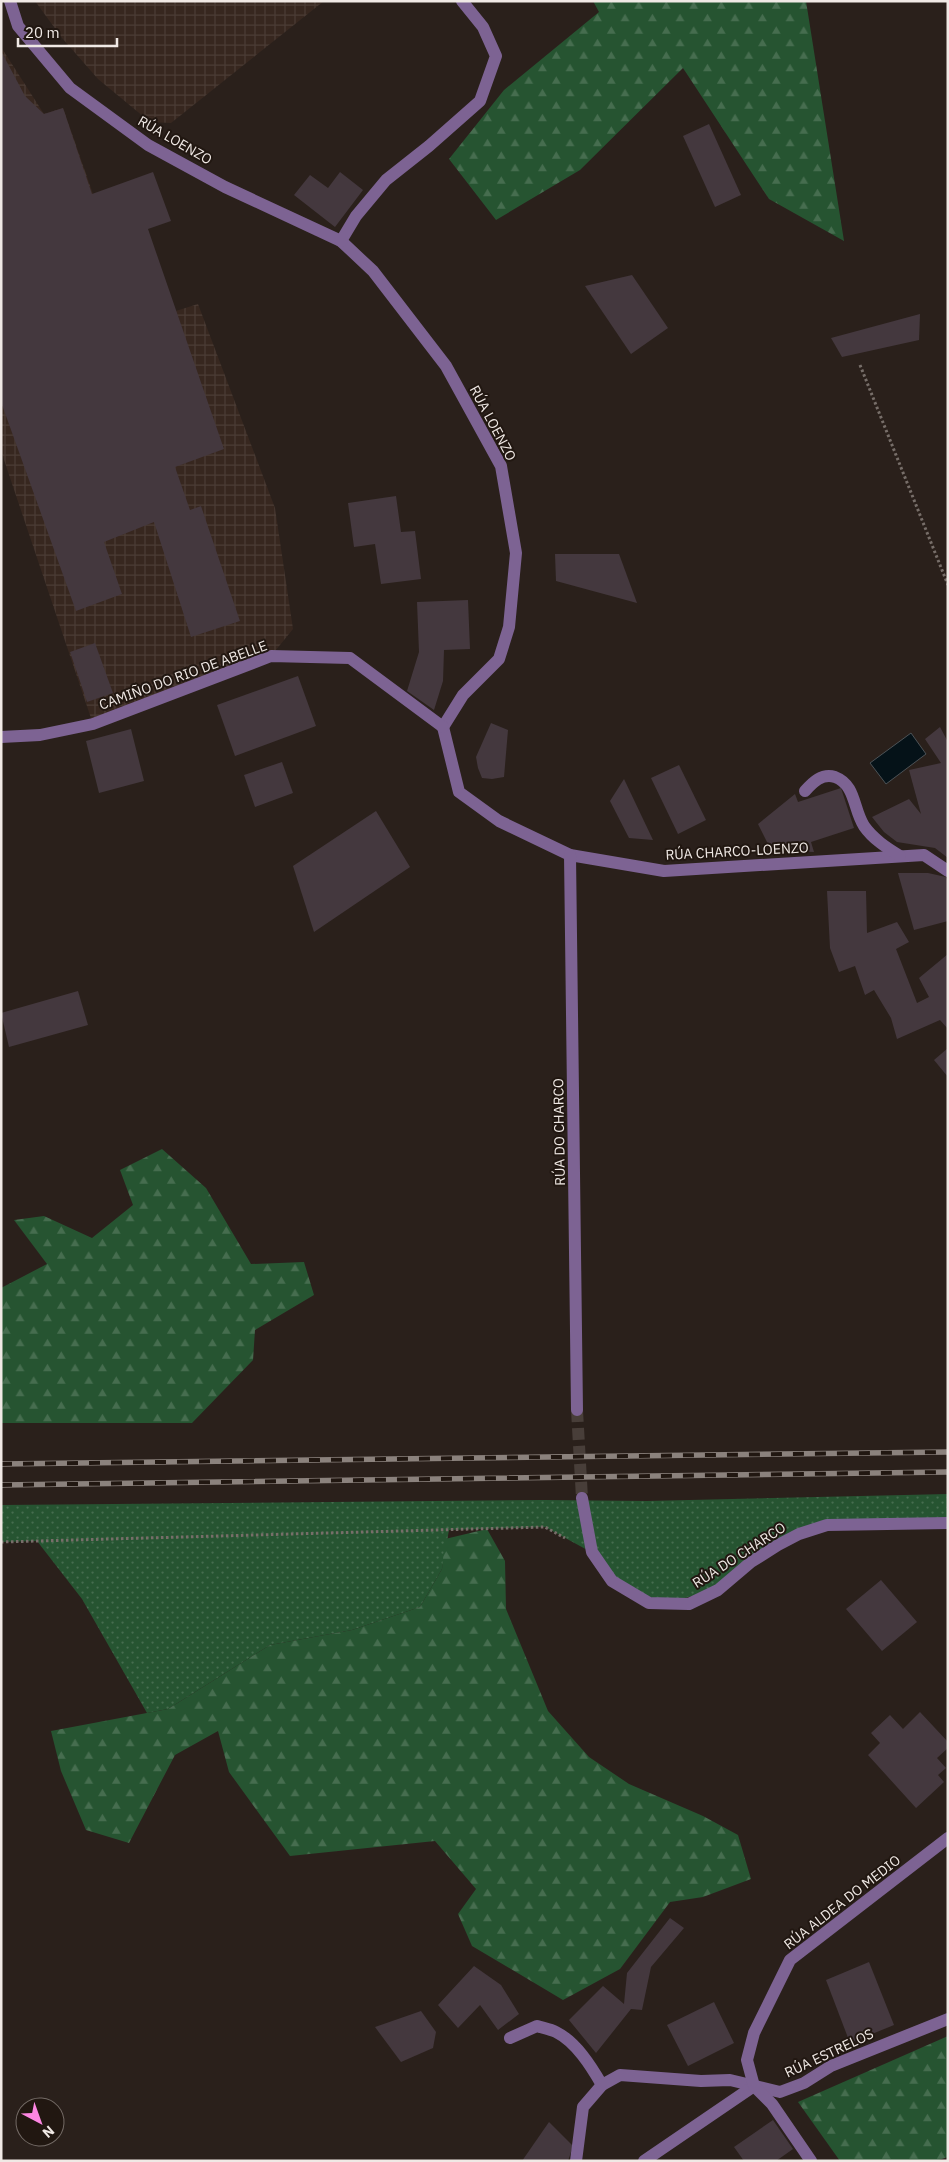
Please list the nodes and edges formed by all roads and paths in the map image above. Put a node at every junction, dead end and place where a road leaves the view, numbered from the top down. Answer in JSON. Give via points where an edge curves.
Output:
{"nodes":[{"id":1,"x":10,"y":1,"type":"edge"},
{"id":2,"x":462,"y":1,"type":"edge"},
{"id":3,"x":340,"y":241,"type":"junction"},
{"id":4,"x":860,"y":365,"type":"dead end"},
{"id":5,"x":948,"y":585,"type":"edge"},
{"id":6,"x":443,"y":727,"type":"junction"},
{"id":7,"x":1,"y":736,"type":"edge"},
{"id":8,"x":805,"y":791,"type":"dead end"},
{"id":9,"x":570,"y":855,"type":"junction"},
{"id":10,"x":900,"y":856,"type":"junction"},
{"id":11,"x":948,"y":871,"type":"edge"},
{"id":12,"x":577,"y":1410,"type":"tunnel mouth"},
{"id":13,"x":582,"y":1498,"type":"tunnel mouth"},
{"id":14,"x":948,"y":1523,"type":"edge"},
{"id":15,"x":1,"y":1542,"type":"edge"},
{"id":16,"x":592,"y":1552,"type":"junction"},
{"id":17,"x":948,"y":1838,"type":"edge"},
{"id":18,"x":948,"y":2019,"type":"edge"},
{"id":19,"x":510,"y":2038,"type":"dead end"},
{"id":20,"x":602,"y":2085,"type":"junction"},
{"id":21,"x":754,"y":2086,"type":"junction"},
{"id":22,"x":576,"y":2161,"type":"edge"},
{"id":23,"x":644,"y":2161,"type":"edge"},
{"id":24,"x":811,"y":2161,"type":"edge"}],
"edges":[{"from":1,"to":3,"type":"street","name":"RÚA LOENZO","via":[[18,26],[70,88],[148,145]]},
{"from":2,"to":3,"type":"street","via":[[483,27],[496,56],[480,101],[386,180]]},
{"from":3,"to":6,"type":"street","name":"RÚA LOENZO","via":[[373,271],[446,366],[501,466],[516,553],[509,627],[499,659],[463,695]]},
{"from":4,"to":5,"type":"path"},
{"from":6,"to":7,"type":"street","name":"CAMIÑO DO RIO DE ABELLE","via":[[350,658],[271,656],[93,724],[40,735]]},
{"from":6,"to":9,"type":"street","name":"RÚA CHARCO-LOENZO","via":[[459,792],[499,821]]},
{"from":8,"to":10,"type":"street","via":[[814,780],[830,775],[843,780],[852,793],[863,825]]},
{"from":9,"to":10,"type":"street","name":"RÚA CHARCO-LOENZO","via":[[664,872]]},
{"from":9,"to":12,"type":"street","name":"RÚA DO CHARCO"},
{"from":10,"to":11,"type":"street","name":"RÚA CHARCO-LOENZO","via":[[924,855]]},
{"from":13,"to":16,"type":"street","name":"RÚA DO CHARCO"},
{"from":14,"to":16,"type":"street","name":"RÚA DO CHARCO","via":[[827,1525],[799,1534],[751,1562],[718,1590],[689,1604],[649,1603],[612,1581]]},
{"from":15,"to":16,"type":"path","via":[[545,1527]]},
{"from":17,"to":21,"type":"street","name":"RÚA ALDEA DO MEDIO","via":[[790,1960],[754,2033],[747,2060]]},
{"from":18,"to":21,"type":"street","name":"RÚA ESTRELOS","via":[[831,2066],[804,2083],[780,2092]]},
{"from":19,"to":20,"type":"street","via":[[537,2026],[557,2032],[576,2048]]},
{"from":20,"to":21,"type":"street","name":"RÚA ESTRELOS","via":[[620,2075],[701,2082],[730,2080]]},
{"from":20,"to":22,"type":"street","name":"RÚA ESTRELOS","via":[[583,2108]]},
{"from":21,"to":23,"type":"street"},
{"from":21,"to":24,"type":"street","via":[[772,2104]]}]}
